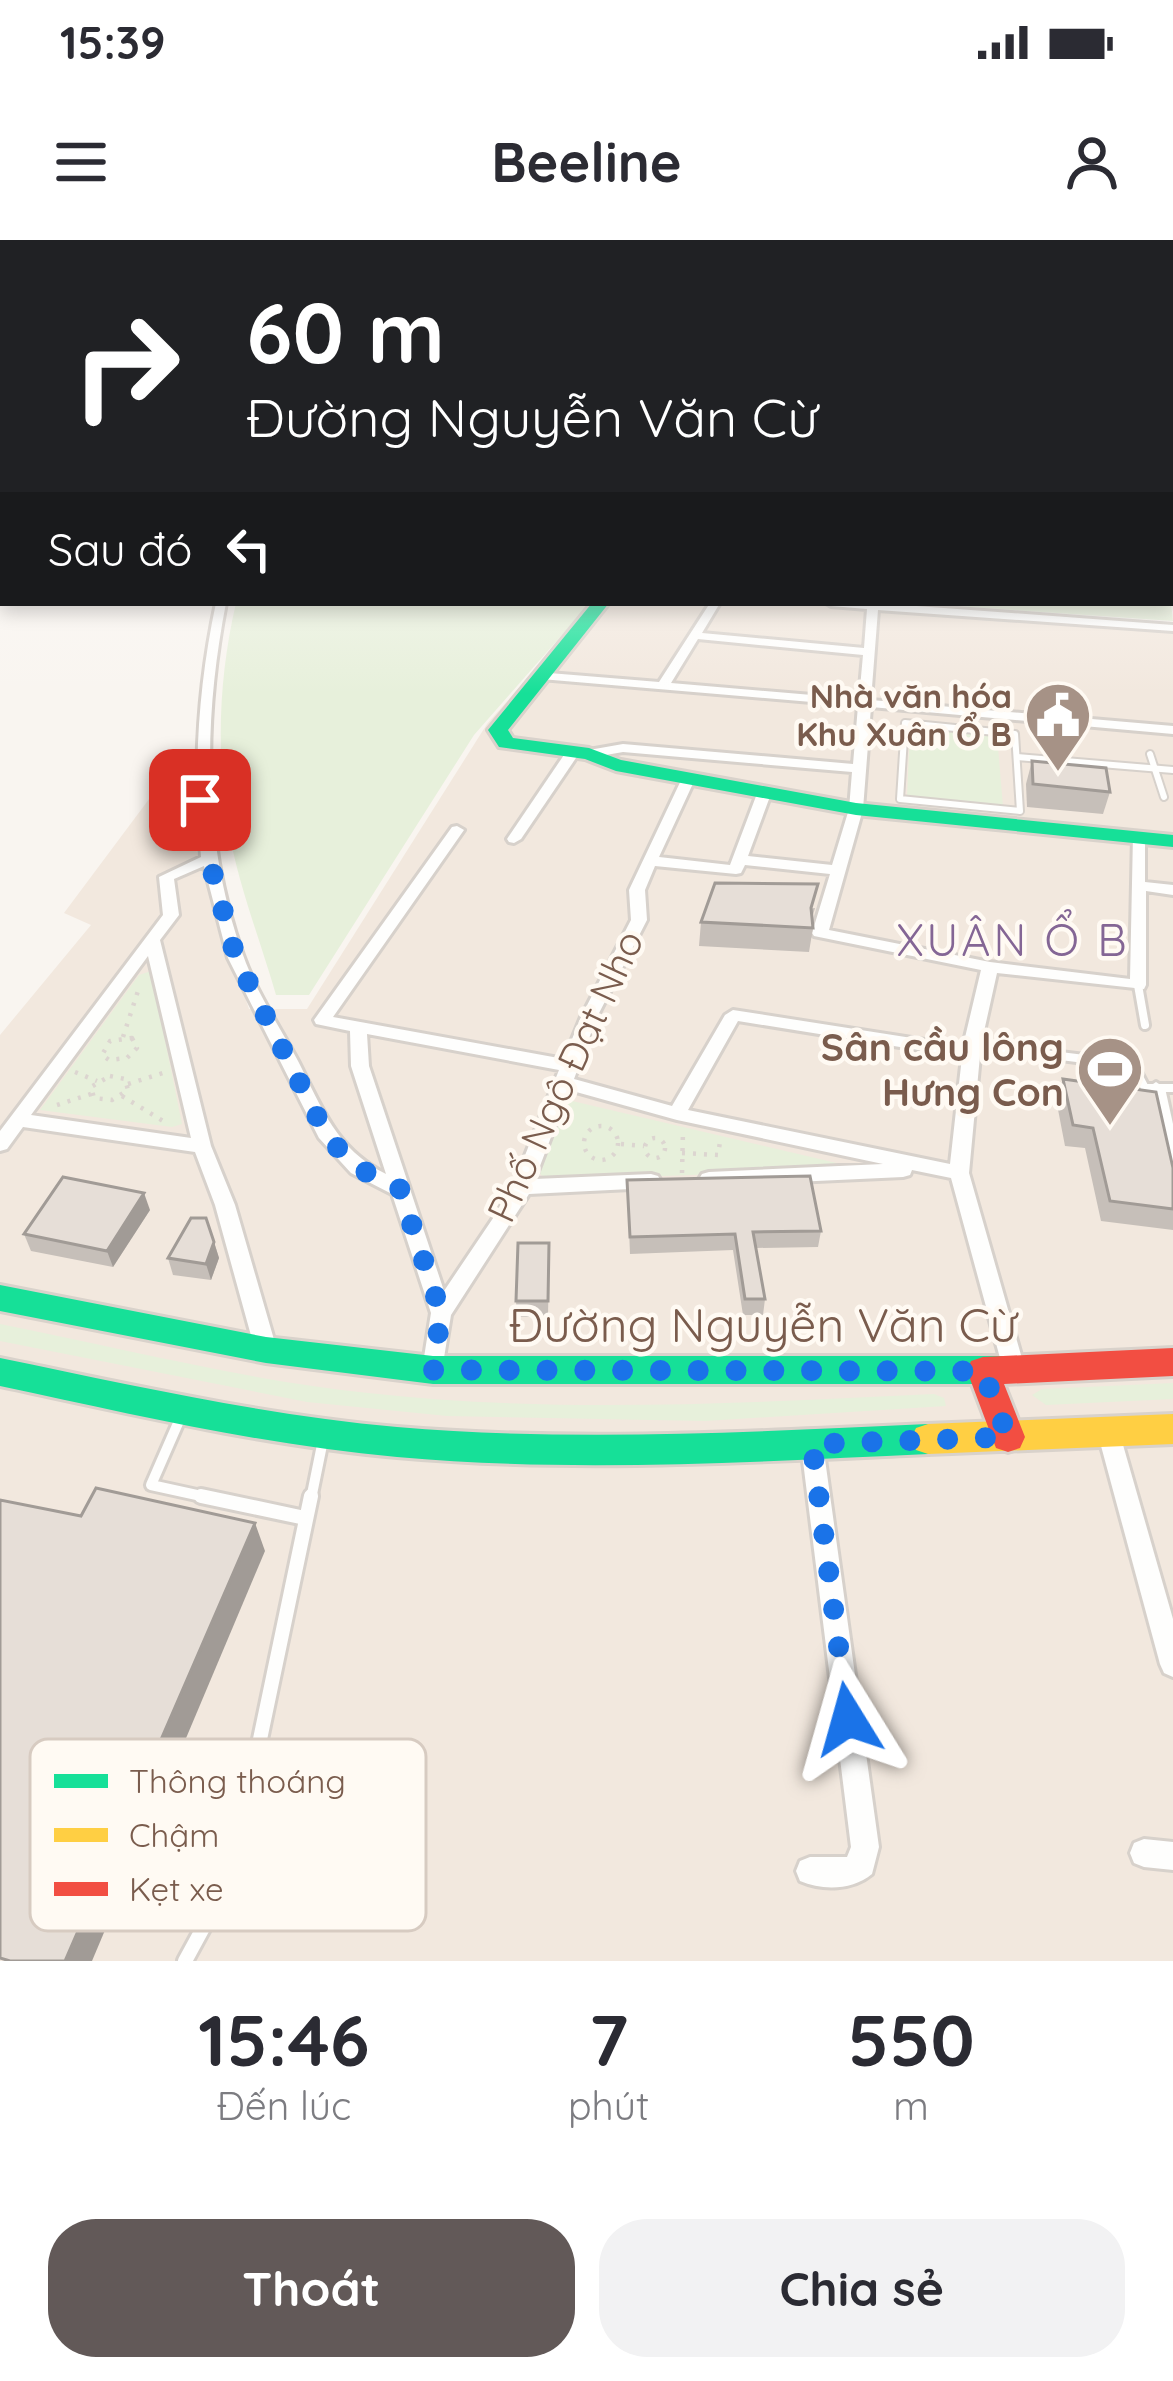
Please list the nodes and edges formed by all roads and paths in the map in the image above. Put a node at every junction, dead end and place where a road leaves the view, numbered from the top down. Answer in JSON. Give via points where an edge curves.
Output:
{"nodes":[{"id":1,"x":219,"y":606,"type":"edge"},
{"id":2,"x":599,"y":606,"type":"edge"},
{"id":3,"x":713,"y":606,"type":"edge"},
{"id":4,"x":873,"y":606,"type":"joint"},
{"id":5,"x":1173,"y":628,"type":"edge"},
{"id":6,"x":697,"y":636,"type":"junction"},
{"id":7,"x":870,"y":652,"type":"junction"},
{"id":8,"x":541,"y":675,"type":"junction"},
{"id":9,"x":662,"y":687,"type":"junction"},
{"id":10,"x":867,"y":705,"type":"junction"},
{"id":11,"x":1057,"y":720,"type":"junction"},
{"id":12,"x":1173,"y":730,"type":"edge"},
{"id":13,"x":581,"y":753,"type":"junction"},
{"id":14,"x":1150,"y":754,"type":"dead end"},
{"id":15,"x":1017,"y":757,"type":"junction"},
{"id":16,"x":1061,"y":760,"type":"junction"},
{"id":17,"x":857,"y":768,"type":"junction"},
{"id":18,"x":1155,"y":769,"type":"junction"},
{"id":19,"x":1173,"y":770,"type":"edge"},
{"id":20,"x":1063,"y":775,"type":"edge"},
{"id":21,"x":688,"y":777,"type":"junction"},
{"id":22,"x":765,"y":791,"type":"junction"},
{"id":23,"x":1164,"y":797,"type":"dead end"},
{"id":24,"x":856,"y":809,"type":"junction"},
{"id":25,"x":457,"y":830,"type":"dead end"},
{"id":26,"x":1138,"y":838,"type":"junction"},
{"id":27,"x":514,"y":839,"type":"dead end"},
{"id":28,"x":1173,"y":841,"type":"edge"},
{"id":29,"x":209,"y":859,"type":"junction"},
{"id":30,"x":739,"y":860,"type":"junction"},
{"id":31,"x":651,"y":861,"type":"junction"},
{"id":32,"x":838,"y":870,"type":"junction"},
{"id":33,"x":1139,"y":886,"type":"junction"},
{"id":34,"x":1173,"y":890,"type":"edge"},
{"id":35,"x":152,"y":938,"type":"junction"},
{"id":36,"x":990,"y":967,"type":"junction"},
{"id":37,"x":142,"y":978,"type":"dead end"},
{"id":38,"x":1138,"y":985,"type":"junction"},
{"id":39,"x":1145,"y":1025,"type":"dead end"},
{"id":40,"x":358,"y":1027,"type":"junction"},
{"id":41,"x":123,"y":1037,"type":"junction"},
{"id":42,"x":972,"y":1049,"type":"junction"},
{"id":43,"x":118,"y":1060,"type":"junction"},
{"id":44,"x":68,"y":1069,"type":"dead end"},
{"id":45,"x":164,"y":1072,"type":"dead end"},
{"id":46,"x":566,"y":1074,"type":"junction"},
{"id":47,"x":113,"y":1076,"type":"junction"},
{"id":48,"x":97,"y":1081,"type":"junction"},
{"id":49,"x":128,"y":1084,"type":"junction"},
{"id":50,"x":1165,"y":1088,"type":"edge"},
{"id":51,"x":91,"y":1094,"type":"junction"},
{"id":52,"x":122,"y":1096,"type":"junction"},
{"id":53,"x":55,"y":1106,"type":"dead end"},
{"id":54,"x":628,"y":1118,"type":"dead end"},
{"id":55,"x":18,"y":1120,"type":"junction"},
{"id":56,"x":674,"y":1123,"type":"junction"},
{"id":57,"x":170,"y":1126,"type":"dead end"},
{"id":58,"x":613,"y":1131,"type":"junction"},
{"id":59,"x":721,"y":1138,"type":"dead end"},
{"id":60,"x":568,"y":1140,"type":"dead end"},
{"id":61,"x":658,"y":1140,"type":"junction"},
{"id":62,"x":581,"y":1141,"type":"junction"},
{"id":63,"x":0,"y":1144,"type":"edge"},
{"id":64,"x":621,"y":1144,"type":"junction"},
{"id":65,"x":202,"y":1146,"type":"junction"},
{"id":66,"x":644,"y":1146,"type":"junction"},
{"id":67,"x":682,"y":1153,"type":"junction"},
{"id":68,"x":1173,"y":1166,"type":"edge"},
{"id":69,"x":932,"y":1169,"type":"junction"},
{"id":70,"x":682,"y":1173,"type":"edge"},
{"id":71,"x":959,"y":1173,"type":"junction"},
{"id":72,"x":522,"y":1187,"type":"junction"},
{"id":73,"x":400,"y":1189,"type":"junction"},
{"id":74,"x":0,"y":1298,"type":"edge"},
{"id":75,"x":441,"y":1313,"type":"junction"},
{"id":76,"x":266,"y":1349,"type":"junction"},
{"id":77,"x":1173,"y":1362,"type":"edge"},
{"id":78,"x":1014,"y":1369,"type":"junction"},
{"id":79,"x":433,"y":1370,"type":"junction"},
{"id":80,"x":983,"y":1371,"type":"junction"},
{"id":81,"x":0,"y":1372,"type":"edge"},
{"id":82,"x":184,"y":1409,"type":"junction"},
{"id":83,"x":1173,"y":1429,"type":"edge"},
{"id":84,"x":1108,"y":1431,"type":"junction"},
{"id":85,"x":325,"y":1435,"type":"junction"},
{"id":86,"x":1008,"y":1437,"type":"junction"},
{"id":87,"x":812,"y":1444,"type":"junction"},
{"id":88,"x":305,"y":1518,"type":"junction"},
{"id":89,"x":1173,"y":1664,"type":"edge"},
{"id":90,"x":261,"y":1739,"type":"edge"},
{"id":91,"x":810,"y":1871,"type":"dead end"},
{"id":92,"x":201,"y":1931,"type":"edge"},
{"id":93,"x":184,"y":1961,"type":"edge"}],
"edges":[{"from":1,"to":29,"type":"street","via":[[200,800]]},
{"from":2,"to":8,"type":"main road"},
{"from":3,"to":6,"type":"street"},
{"from":4,"to":5,"type":"street"},
{"from":4,"to":7,"type":"street"},
{"from":6,"to":7,"type":"street"},
{"from":6,"to":9,"type":"street"},
{"from":7,"to":10,"type":"street"},
{"from":8,"to":9,"type":"street"},
{"from":8,"to":13,"type":"main road","via":[[499,736],[512,745]]},
{"from":9,"to":10,"type":"street"},
{"from":10,"to":11,"type":"street"},
{"from":10,"to":17,"type":"street"},
{"from":11,"to":12,"type":"street"},
{"from":11,"to":16,"type":"lane"},
{"from":13,"to":17,"type":"street","via":[[622,748]]},
{"from":13,"to":21,"type":"main road"},
{"from":13,"to":27,"type":"street"},
{"from":14,"to":18,"type":"lane"},
{"from":15,"to":15,"type":"lane","via":[[1020,811],[900,799],[905,723],[1015,734]]},
{"from":15,"to":16,"type":"lane"},
{"from":16,"to":18,"type":"lane"},
{"from":16,"to":20,"type":"lane"},
{"from":17,"to":24,"type":"street"},
{"from":18,"to":19,"type":"lane"},
{"from":18,"to":23,"type":"lane"},
{"from":21,"to":22,"type":"main road"},
{"from":21,"to":31,"type":"street","name":"Phố Ngô Đạt Nho"},
{"from":22,"to":24,"type":"main road"},
{"from":22,"to":30,"type":"street"},
{"from":24,"to":26,"type":"main road"},
{"from":24,"to":32,"type":"street"},
{"from":25,"to":40,"type":"street","via":[[322,1020]]},
{"from":26,"to":28,"type":"main road"},
{"from":26,"to":33,"type":"street"},
{"from":29,"to":35,"type":"street","via":[[166,877],[171,915]]},
{"from":29,"to":73,"type":"street","via":[[236,958],[328,1138],[358,1168]]},
{"from":30,"to":31,"type":"street","via":[[736,870]]},
{"from":30,"to":32,"type":"street"},
{"from":31,"to":46,"type":"street","name":"Phố Ngô Đạt Nho","via":[[638,890],[639,920]]},
{"from":32,"to":36,"type":"street","via":[[820,933]]},
{"from":33,"to":34,"type":"street"},
{"from":33,"to":38,"type":"street"},
{"from":35,"to":55,"type":"street"},
{"from":35,"to":65,"type":"street"},
{"from":36,"to":38,"type":"street"},
{"from":36,"to":42,"type":"street"},
{"from":37,"to":41,"type":"path"},
{"from":38,"to":39,"type":"lane"},
{"from":40,"to":46,"type":"street"},
{"from":40,"to":73,"type":"street","via":[[359,1066]]},
{"from":41,"to":43,"type":"path","via":[[137,1048]]},
{"from":41,"to":43,"type":"path","via":[[101,1052]]},
{"from":42,"to":50,"type":"lane","via":[[1132,1065],[1145,1088]]},
{"from":42,"to":56,"type":"street","via":[[733,1015]]},
{"from":42,"to":71,"type":"street"},
{"from":43,"to":47,"type":"path"},
{"from":44,"to":48,"type":"path"},
{"from":45,"to":49,"type":"path"},
{"from":46,"to":56,"type":"street"},
{"from":46,"to":72,"type":"street","name":"Phố Ngô Đạt Nho"},
{"from":47,"to":48,"type":"path"},
{"from":47,"to":49,"type":"path"},
{"from":48,"to":51,"type":"path"},
{"from":49,"to":52,"type":"path"},
{"from":50,"to":68,"type":"street"},
{"from":51,"to":52,"type":"path","via":[[105,1101]]},
{"from":51,"to":53,"type":"path"},
{"from":52,"to":57,"type":"path"},
{"from":54,"to":58,"type":"path"},
{"from":55,"to":63,"type":"street"},
{"from":55,"to":65,"type":"street"},
{"from":56,"to":61,"type":"path"},
{"from":56,"to":67,"type":"path"},
{"from":56,"to":69,"type":"street"},
{"from":58,"to":62,"type":"path","via":[[593,1129]]},
{"from":58,"to":64,"type":"path"},
{"from":59,"to":67,"type":"path","via":[[718,1155]]},
{"from":60,"to":62,"type":"path"},
{"from":61,"to":66,"type":"path"},
{"from":61,"to":66,"type":"path","via":[[667,1147],[663,1154],[649,1155]]},
{"from":62,"to":64,"type":"path","via":[[596,1156],[610,1156]]},
{"from":64,"to":66,"type":"path"},
{"from":65,"to":76,"type":"street"},
{"from":67,"to":70,"type":"path"},
{"from":69,"to":71,"type":"street"},
{"from":69,"to":72,"type":"street"},
{"from":71,"to":78,"type":"street"},
{"from":72,"to":75,"type":"street","name":"Phố Ngô Đạt Nho"},
{"from":73,"to":75,"type":"street"},
{"from":74,"to":76,"type":"main road","name":"Đường Nguyễn Văn Cừ"},
{"from":75,"to":79,"type":"street","name":"Phố Ngô Đạt Nho"},
{"from":76,"to":79,"type":"main road","name":"Đường Nguyễn Văn Cừ"},
{"from":77,"to":78,"type":"main road","name":"Đường Nguyễn Văn Cừ"},
{"from":78,"to":80,"type":"main road","name":"Đường Nguyễn Văn Cừ"},
{"from":79,"to":80,"type":"main road","name":"Đường Nguyễn Văn Cừ"},
{"from":80,"to":86,"type":"main road"},
{"from":81,"to":82,"type":"main road"},
{"from":82,"to":85,"type":"main road"},
{"from":82,"to":88,"type":"lane","via":[[151,1485]]},
{"from":83,"to":84,"type":"main road"},
{"from":84,"to":86,"type":"main road"},
{"from":84,"to":89,"type":"street"},
{"from":85,"to":87,"type":"main road","via":[[605,1450]]},
{"from":85,"to":88,"type":"lane"},
{"from":86,"to":87,"type":"main road"},
{"from":87,"to":91,"type":"street","via":[[865,1847],[852,1871]]},
{"from":88,"to":90,"type":"lane"},
{"from":92,"to":93,"type":"lane"}]}
